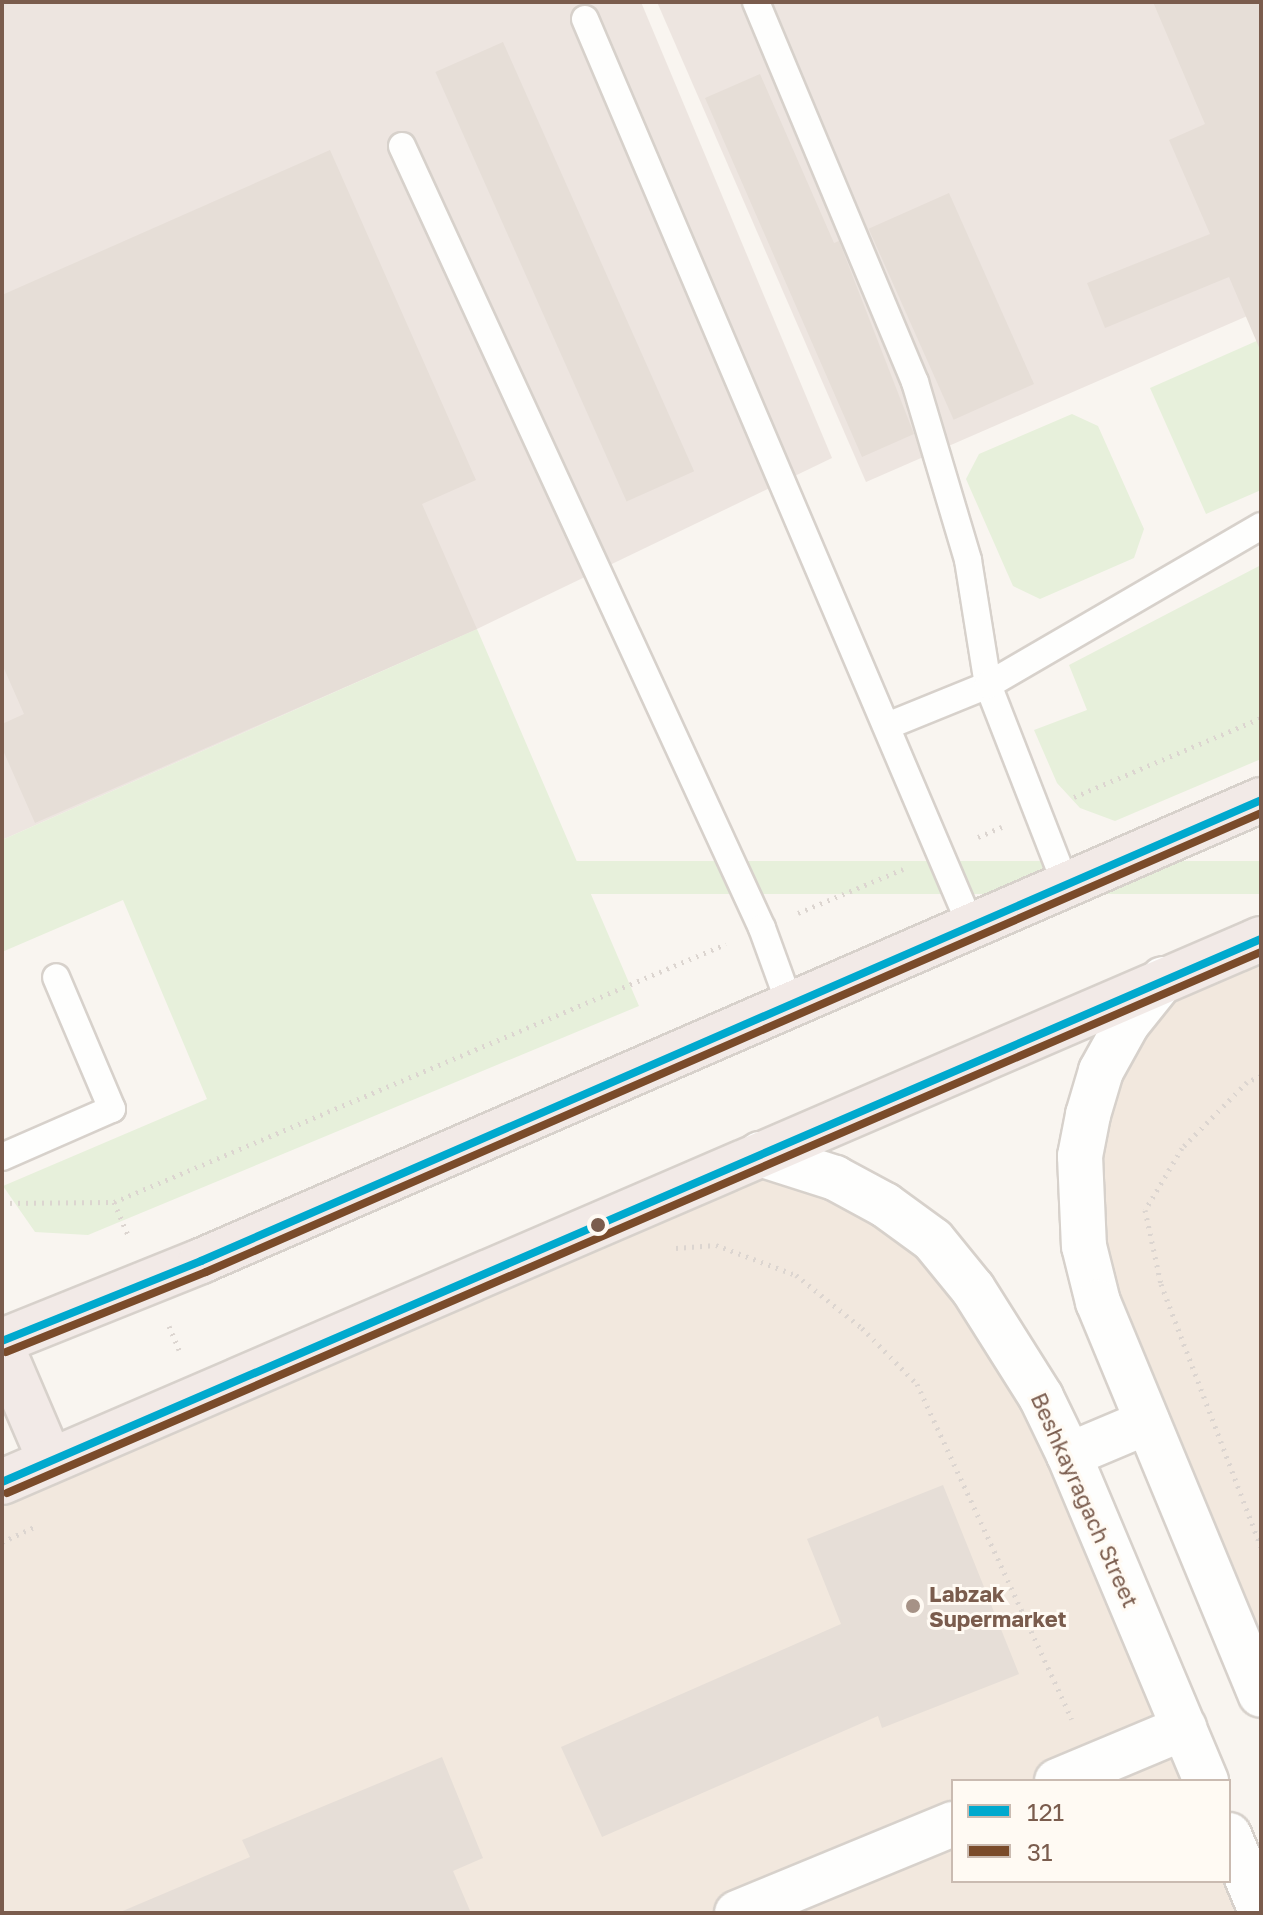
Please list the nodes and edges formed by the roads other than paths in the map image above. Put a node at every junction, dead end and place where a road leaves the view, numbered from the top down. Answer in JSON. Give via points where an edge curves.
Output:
{"nodes":[{"id":1,"x":756,"y":2,"type":"edge"},
{"id":2,"x":585,"y":19,"type":"dead end"},
{"id":3,"x":402,"y":146,"type":"dead end"},
{"id":4,"x":1261,"y":526,"type":"edge"},
{"id":5,"x":988,"y":685,"type":"junction"},
{"id":6,"x":887,"y":726,"type":"junction"},
{"id":7,"x":1261,"y":800,"type":"edge"},
{"id":8,"x":1066,"y":885,"type":"junction"},
{"id":9,"x":971,"y":926,"type":"junction"},
{"id":10,"x":1261,"y":939,"type":"edge"},
{"id":11,"x":56,"y":977,"type":"dead end"},
{"id":12,"x":1163,"y":979,"type":"junction"},
{"id":13,"x":790,"y":1005,"type":"junction"},
{"id":14,"x":760,"y":1154,"type":"junction"},
{"id":15,"x":2,"y":1157,"type":"edge"},
{"id":16,"x":2,"y":1341,"type":"edge"},
{"id":17,"x":2,"y":1348,"type":"edge"},
{"id":18,"x":1147,"y":1422,"type":"junction"},
{"id":19,"x":1069,"y":1455,"type":"junction"},
{"id":20,"x":50,"y":1460,"type":"junction"},
{"id":21,"x":2,"y":1482,"type":"edge"},
{"id":22,"x":1257,"y":1672,"type":"edge"},
{"id":23,"x":1184,"y":1728,"type":"junction"},
{"id":24,"x":1075,"y":1774,"type":"edge"},
{"id":25,"x":1205,"y":1779,"type":"edge"},
{"id":26,"x":951,"y":1825,"type":"edge"},
{"id":27,"x":1231,"y":1840,"type":"edge"},
{"id":28,"x":1261,"y":1911,"type":"edge"},
{"id":29,"x":737,"y":1913,"type":"edge"}],
"edges":[{"from":1,"to":5,"type":"lane","via":[[915,382],[968,560]]},
{"from":2,"to":6,"type":"lane"},
{"from":3,"to":13,"type":"lane","via":[[762,928]]},
{"from":4,"to":5,"type":"lane"},
{"from":5,"to":6,"type":"lane"},
{"from":5,"to":8,"type":"lane"},
{"from":6,"to":9,"type":"lane"},
{"from":7,"to":8,"type":"highway"},
{"from":8,"to":9,"type":"highway"},
{"from":9,"to":13,"type":"highway"},
{"from":10,"to":12,"type":"highway"},
{"from":11,"to":15,"type":"lane","via":[[112,1109]]},
{"from":12,"to":14,"type":"highway"},
{"from":12,"to":18,"type":"main road","via":[[1127,1024],[1101,1071],[1080,1156],[1084,1246],[1094,1288]]},
{"from":13,"to":16,"type":"highway","via":[[201,1261]]},
{"from":14,"to":19,"type":"main road","name":"Beshkayragach Street","via":[[835,1178],[933,1240],[1010,1342]]},
{"from":14,"to":20,"type":"highway"},
{"from":17,"to":20,"type":"highway"},
{"from":18,"to":19,"type":"main road"},
{"from":18,"to":22,"type":"main road"},
{"from":19,"to":23,"type":"main road","name":"Beshkayragach Street"},
{"from":20,"to":21,"type":"highway"},
{"from":23,"to":24,"type":"main road"},
{"from":23,"to":25,"type":"main road","name":"Beshkayragach Street"},
{"from":26,"to":29,"type":"main road"},
{"from":27,"to":28,"type":"main road"}]}
